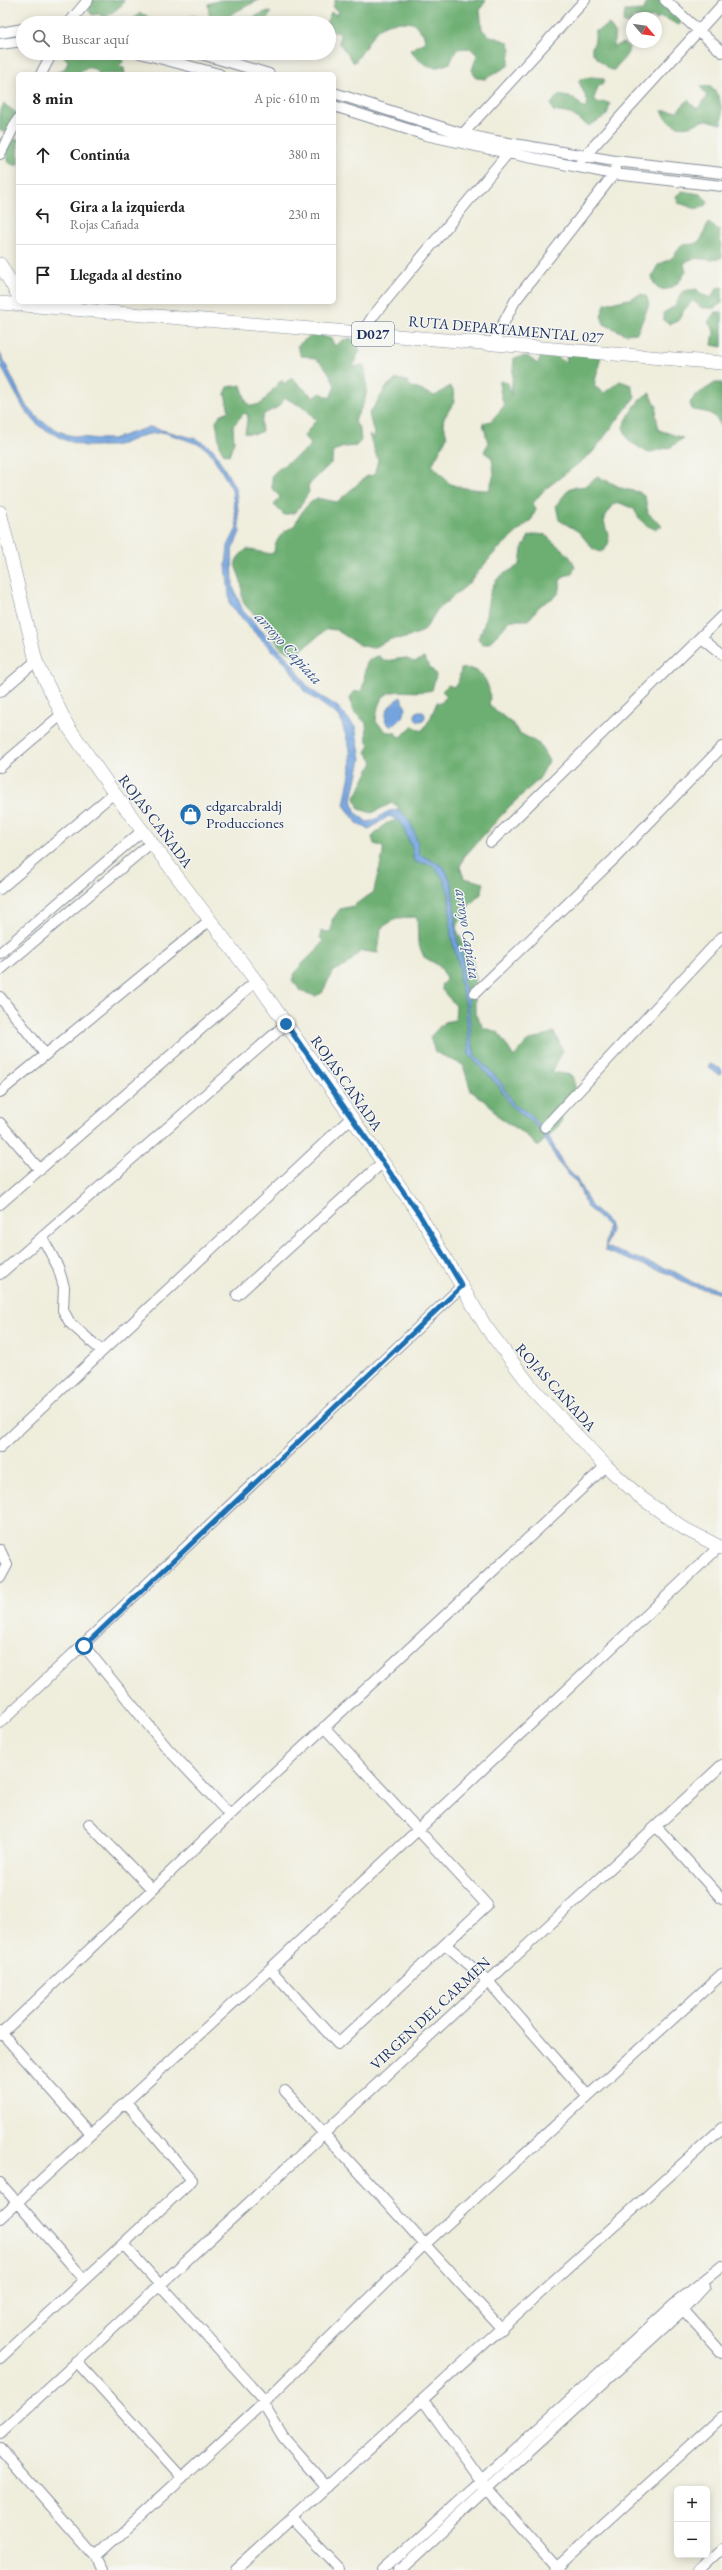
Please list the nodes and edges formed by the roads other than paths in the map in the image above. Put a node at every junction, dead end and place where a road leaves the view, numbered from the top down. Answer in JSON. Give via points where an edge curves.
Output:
{"nodes":[{"id":1,"x":88,"y":0,"type":"edge"},
{"id":2,"x":584,"y":0,"type":"edge"},
{"id":3,"x":665,"y":0,"type":"edge"},
{"id":4,"x":722,"y":5,"type":"edge"},
{"id":5,"x":75,"y":16,"type":"edge"},
{"id":6,"x":16,"y":30,"type":"edge"},
{"id":7,"x":698,"y":31,"type":"junction"},
{"id":8,"x":0,"y":33,"type":"edge"},
{"id":9,"x":16,"y":42,"type":"edge"},
{"id":10,"x":0,"y":44,"type":"edge"},
{"id":11,"x":722,"y":52,"type":"edge"},
{"id":12,"x":48,"y":60,"type":"edge"},
{"id":13,"x":166,"y":60,"type":"edge"},
{"id":14,"x":222,"y":60,"type":"edge"},
{"id":15,"x":42,"y":72,"type":"edge"},
{"id":16,"x":211,"y":72,"type":"edge"},
{"id":17,"x":262,"y":72,"type":"edge"},
{"id":18,"x":336,"y":94,"type":"edge"},
{"id":19,"x":336,"y":107,"type":"edge"},
{"id":20,"x":16,"y":123,"type":"edge"},
{"id":21,"x":460,"y":137,"type":"junction"},
{"id":22,"x":508,"y":152,"type":"junction"},
{"id":23,"x":0,"y":154,"type":"edge"},
{"id":24,"x":584,"y":156,"type":"junction"},
{"id":25,"x":615,"y":161,"type":"junction"},
{"id":26,"x":576,"y":166,"type":"junction"},
{"id":27,"x":722,"y":173,"type":"edge"},
{"id":28,"x":614,"y":174,"type":"junction"},
{"id":29,"x":722,"y":186,"type":"edge"},
{"id":30,"x":0,"y":264,"type":"edge"},
{"id":31,"x":16,"y":292,"type":"edge"},
{"id":32,"x":16,"y":301,"type":"edge"},
{"id":33,"x":0,"y":303,"type":"edge"},
{"id":34,"x":53,"y":304,"type":"edge"},
{"id":35,"x":362,"y":333,"type":"junction"},
{"id":36,"x":493,"y":343,"type":"junction"},
{"id":37,"x":722,"y":363,"type":"edge"},
{"id":38,"x":0,"y":512,"type":"edge"},
{"id":39,"x":722,"y":616,"type":"edge"},
{"id":40,"x":701,"y":637,"type":"junction"},
{"id":41,"x":722,"y":654,"type":"edge"},
{"id":42,"x":36,"y":661,"type":"junction"},
{"id":43,"x":0,"y":692,"type":"edge"},
{"id":44,"x":61,"y":715,"type":"junction"},
{"id":45,"x":722,"y":747,"type":"edge"},
{"id":46,"x":0,"y":767,"type":"edge"},
{"id":47,"x":114,"y":793,"type":"junction"},
{"id":48,"x":142,"y":831,"type":"junction"},
{"id":49,"x":491,"y":842,"type":"dead end"},
{"id":50,"x":151,"y":843,"type":"junction"},
{"id":51,"x":0,"y":889,"type":"edge"},
{"id":52,"x":210,"y":920,"type":"junction"},
{"id":53,"x":722,"y":937,"type":"edge"},
{"id":54,"x":0,"y":953,"type":"edge"},
{"id":55,"x":0,"y":970,"type":"edge"},
{"id":56,"x":256,"y":981,"type":"junction"},
{"id":57,"x":475,"y":993,"type":"dead end"},
{"id":58,"x":0,"y":997,"type":"edge"},
{"id":59,"x":286,"y":1024,"type":"junction"},
{"id":60,"x":46,"y":1054,"type":"junction"},
{"id":61,"x":0,"y":1092,"type":"edge"},
{"id":62,"x":351,"y":1118,"type":"junction"},
{"id":63,"x":0,"y":1123,"type":"edge"},
{"id":64,"x":545,"y":1127,"type":"dead end"},
{"id":65,"x":382,"y":1162,"type":"junction"},
{"id":66,"x":40,"y":1170,"type":"junction"},
{"id":67,"x":0,"y":1204,"type":"edge"},
{"id":68,"x":42,"y":1237,"type":"junction"},
{"id":69,"x":0,"y":1274,"type":"edge"},
{"id":70,"x":462,"y":1286,"type":"junction"},
{"id":71,"x":237,"y":1295,"type":"dead end"},
{"id":72,"x":102,"y":1351,"type":"junction"},
{"id":73,"x":0,"y":1446,"type":"edge"},
{"id":74,"x":606,"y":1466,"type":"junction"},
{"id":75,"x":721,"y":1547,"type":"edge"},
{"id":76,"x":0,"y":1550,"type":"edge"},
{"id":77,"x":0,"y":1578,"type":"edge"},
{"id":78,"x":84,"y":1646,"type":"junction"},
{"id":79,"x":0,"y":1723,"type":"edge"},
{"id":80,"x":324,"y":1728,"type":"junction"},
{"id":81,"x":722,"y":1764,"type":"edge"},
{"id":82,"x":230,"y":1815,"type":"junction"},
{"id":83,"x":90,"y":1824,"type":"dead end"},
{"id":84,"x":656,"y":1826,"type":"junction"},
{"id":85,"x":418,"y":1827,"type":"junction"},
{"id":86,"x":152,"y":1889,"type":"junction"},
{"id":87,"x":722,"y":1899,"type":"edge"},
{"id":88,"x":446,"y":1944,"type":"junction"},
{"id":89,"x":270,"y":1969,"type":"junction"},
{"id":90,"x":722,"y":1974,"type":"edge"},
{"id":91,"x":487,"y":1980,"type":"junction"},
{"id":92,"x":1,"y":2033,"type":"edge"},
{"id":93,"x":285,"y":2091,"type":"dead end"},
{"id":94,"x":588,"y":2096,"type":"junction"},
{"id":95,"x":126,"y":2102,"type":"junction"},
{"id":96,"x":722,"y":2128,"type":"edge"},
{"id":97,"x":323,"y":2133,"type":"junction"},
{"id":98,"x":91,"y":2134,"type":"junction"},
{"id":99,"x":0,"y":2183,"type":"edge"},
{"id":100,"x":17,"y":2202,"type":"junction"},
{"id":101,"x":0,"y":2218,"type":"edge"},
{"id":102,"x":123,"y":2244,"type":"junction"},
{"id":103,"x":424,"y":2245,"type":"junction"},
{"id":104,"x":722,"y":2267,"type":"edge"},
{"id":105,"x":84,"y":2279,"type":"junction"},
{"id":106,"x":160,"y":2286,"type":"junction"},
{"id":107,"x":680,"y":2306,"type":"junction"},
{"id":108,"x":502,"y":2329,"type":"junction"},
{"id":109,"x":722,"y":2353,"type":"edge"},
{"id":110,"x":0,"y":2358,"type":"edge"},
{"id":111,"x":76,"y":2360,"type":"junction"},
{"id":112,"x":423,"y":2400,"type":"junction"},
{"id":113,"x":264,"y":2402,"type":"junction"},
{"id":114,"x":722,"y":2417,"type":"edge"},
{"id":115,"x":0,"y":2433,"type":"edge"},
{"id":116,"x":0,"y":2448,"type":"edge"},
{"id":117,"x":182,"y":2478,"type":"junction"},
{"id":118,"x":484,"y":2485,"type":"junction"},
{"id":119,"x":327,"y":2487,"type":"junction"},
{"id":120,"x":292,"y":2519,"type":"junction"},
{"id":121,"x":722,"y":2548,"type":"edge"},
{"id":122,"x":96,"y":2557,"type":"junction"},
{"id":123,"x":556,"y":2569,"type":"edge"},
{"id":124,"x":102,"y":2570,"type":"edge"},
{"id":125,"x":236,"y":2570,"type":"edge"},
{"id":126,"x":341,"y":2570,"type":"edge"},
{"id":127,"x":383,"y":2570,"type":"edge"},
{"id":128,"x":399,"y":2570,"type":"edge"},
{"id":129,"x":699,"y":2570,"type":"edge"}],
"edges":[{"from":1,"to":5,"type":"street"},
{"from":2,"to":21,"type":"street"},
{"from":3,"to":7,"type":"street"},
{"from":4,"to":7,"type":"street"},
{"from":6,"to":8,"type":"street"},
{"from":7,"to":11,"type":"street"},
{"from":7,"to":24,"type":"street"},
{"from":9,"to":10,"type":"street"},
{"from":12,"to":15,"type":"street"},
{"from":13,"to":16,"type":"street"},
{"from":14,"to":17,"type":"street"},
{"from":18,"to":21,"type":"street"},
{"from":19,"to":21,"type":"street","via":[[426,135]]},
{"from":20,"to":23,"type":"street"},
{"from":21,"to":22,"type":"street"},
{"from":21,"to":24,"type":"street"},
{"from":22,"to":26,"type":"street"},
{"from":22,"to":35,"type":"street","via":[[381,305]]},
{"from":24,"to":25,"type":"street"},
{"from":24,"to":26,"type":"street"},
{"from":25,"to":27,"type":"street"},
{"from":25,"to":28,"type":"street"},
{"from":26,"to":28,"type":"street"},
{"from":28,"to":29,"type":"street"},
{"from":28,"to":36,"type":"street","via":[[515,301]]},
{"from":30,"to":31,"type":"main road"},
{"from":32,"to":33,"type":"main road","name":"RUTA DEPARTAMENTAL 027","number":"D027"},
{"from":34,"to":35,"type":"main road","name":"RUTA DEPARTAMENTAL 027","number":"D027"},
{"from":35,"to":36,"type":"main road","name":"RUTA DEPARTAMENTAL 027","number":"D027"},
{"from":36,"to":37,"type":"main road","name":"RUTA DEPARTAMENTAL 027","number":"D027"},
{"from":38,"to":42,"type":"main road","name":"ROJAS CAÑADA"},
{"from":39,"to":40,"type":"street"},
{"from":40,"to":41,"type":"street"},
{"from":40,"to":49,"type":"street"},
{"from":42,"to":43,"type":"street"},
{"from":42,"to":44,"type":"main road","name":"ROJAS CAÑADA"},
{"from":44,"to":46,"type":"street"},
{"from":44,"to":47,"type":"main road","name":"ROJAS CAÑADA"},
{"from":45,"to":57,"type":"street","via":[[614,859]]},
{"from":47,"to":48,"type":"main road","name":"ROJAS CAÑADA"},
{"from":47,"to":51,"type":"street"},
{"from":48,"to":50,"type":"main road","name":"ROJAS CAÑADA"},
{"from":48,"to":54,"type":"street"},
{"from":50,"to":52,"type":"main road","name":"ROJAS CAÑADA"},
{"from":50,"to":55,"type":"street"},
{"from":52,"to":56,"type":"main road","name":"ROJAS CAÑADA"},
{"from":52,"to":60,"type":"street"},
{"from":53,"to":64,"type":"street"},
{"from":56,"to":59,"type":"main road","name":"ROJAS CAÑADA"},
{"from":56,"to":66,"type":"street"},
{"from":58,"to":60,"type":"street"},
{"from":59,"to":62,"type":"main road","name":"ROJAS CAÑADA"},
{"from":59,"to":68,"type":"street"},
{"from":60,"to":61,"type":"street"},
{"from":62,"to":65,"type":"main road","name":"ROJAS CAÑADA"},
{"from":62,"to":72,"type":"street"},
{"from":63,"to":66,"type":"street"},
{"from":65,"to":70,"type":"main road","name":"ROJAS CAÑADA","via":[[419,1214]]},
{"from":65,"to":71,"type":"street"},
{"from":66,"to":67,"type":"street"},
{"from":68,"to":69,"type":"street"},
{"from":68,"to":72,"type":"street","via":[[58,1268],[64,1287],[63,1310],[70,1323]]},
{"from":70,"to":74,"type":"main road","name":"ROJAS CAÑADA","via":[[486,1327],[532,1389]]},
{"from":70,"to":78,"type":"street"},
{"from":72,"to":73,"type":"street"},
{"from":74,"to":75,"type":"main road","name":"ROJAS CAÑADA","via":[[664,1515]]},
{"from":74,"to":80,"type":"street"},
{"from":75,"to":85,"type":"street"},
{"from":76,"to":77,"type":"street","via":[[7,1565]]},
{"from":78,"to":79,"type":"street"},
{"from":78,"to":82,"type":"street","via":[[167,1748]]},
{"from":80,"to":82,"type":"street"},
{"from":80,"to":85,"type":"street"},
{"from":81,"to":84,"type":"street","name":"VIRGEN DEL CARMEN"},
{"from":82,"to":86,"type":"street"},
{"from":83,"to":86,"type":"street"},
{"from":84,"to":87,"type":"street"},
{"from":84,"to":91,"type":"street","name":"VIRGEN DEL CARMEN"},
{"from":85,"to":88,"type":"street","via":[[487,1905]]},
{"from":85,"to":89,"type":"street"},
{"from":86,"to":92,"type":"street"},
{"from":88,"to":89,"type":"street","via":[[338,2044]]},
{"from":88,"to":91,"type":"street"},
{"from":89,"to":95,"type":"street"},
{"from":90,"to":94,"type":"street"},
{"from":91,"to":94,"type":"street"},
{"from":91,"to":97,"type":"street","name":"VIRGEN DEL CARMEN"},
{"from":92,"to":98,"type":"street"},
{"from":93,"to":97,"type":"street"},
{"from":94,"to":103,"type":"street"},
{"from":95,"to":98,"type":"street"},
{"from":95,"to":102,"type":"street","via":[[192,2180]]},
{"from":96,"to":108,"type":"street"},
{"from":97,"to":103,"type":"street"},
{"from":97,"to":106,"type":"street","name":"VIRGEN DEL CARMEN"},
{"from":98,"to":100,"type":"street"},
{"from":99,"to":100,"type":"street"},
{"from":100,"to":101,"type":"street"},
{"from":100,"to":105,"type":"street"},
{"from":102,"to":105,"type":"street"},
{"from":102,"to":106,"type":"street"},
{"from":103,"to":108,"type":"street"},
{"from":103,"to":113,"type":"street"},
{"from":104,"to":107,"type":"street"},
{"from":105,"to":110,"type":"street"},
{"from":106,"to":111,"type":"street","name":"VIRGEN DEL CARMEN"},
{"from":106,"to":113,"type":"street"},
{"from":107,"to":109,"type":"street"},
{"from":107,"to":118,"type":"street"},
{"from":108,"to":112,"type":"street"},
{"from":111,"to":115,"type":"street","name":"VIRGEN DEL CARMEN"},
{"from":111,"to":117,"type":"street"},
{"from":112,"to":118,"type":"street"},
{"from":112,"to":119,"type":"street"},
{"from":113,"to":117,"type":"street"},
{"from":113,"to":119,"type":"street","via":[[283,2437]]},
{"from":114,"to":123,"type":"street"},
{"from":116,"to":122,"type":"street"},
{"from":117,"to":122,"type":"street"},
{"from":118,"to":123,"type":"street"},
{"from":118,"to":127,"type":"street"},
{"from":118,"to":128,"type":"street"},
{"from":119,"to":120,"type":"street"},
{"from":120,"to":125,"type":"street"},
{"from":120,"to":126,"type":"street"},
{"from":121,"to":129,"type":"street"},
{"from":122,"to":124,"type":"street"}]}
